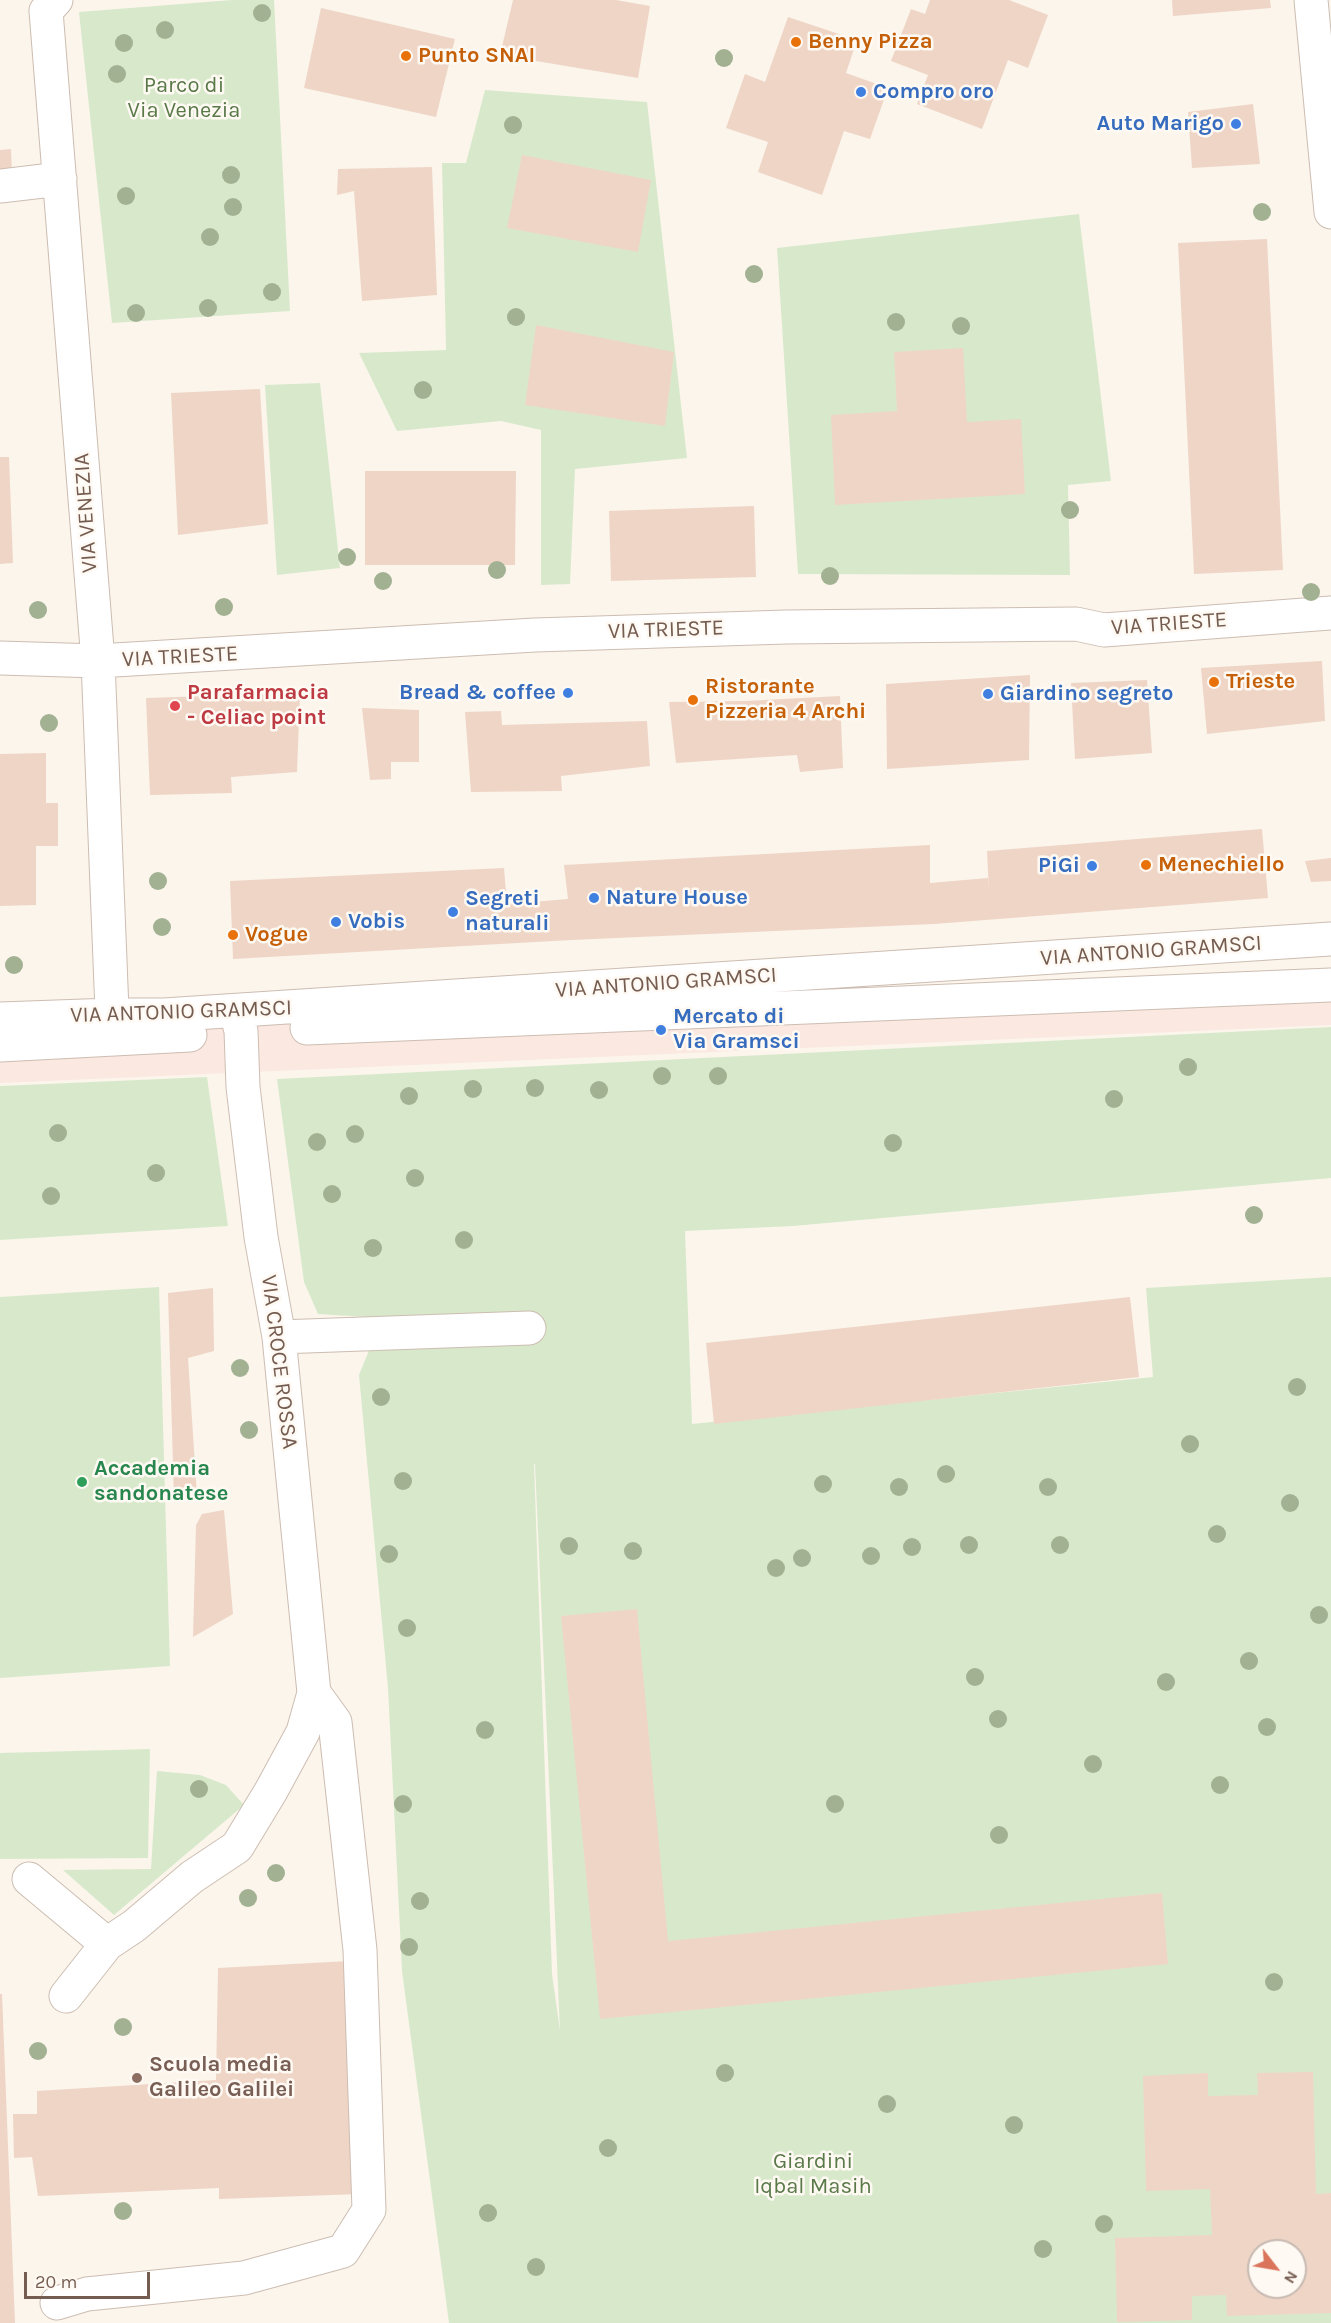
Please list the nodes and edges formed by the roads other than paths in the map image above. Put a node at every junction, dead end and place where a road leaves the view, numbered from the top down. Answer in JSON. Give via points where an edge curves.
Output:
{"nodes":[{"id":1,"x":1311,"y":0,"type":"edge"},
{"id":2,"x":51,"y":6,"type":"edge"},
{"id":3,"x":60,"y":179,"type":"junction"},
{"id":4,"x":0,"y":186,"type":"edge"},
{"id":5,"x":1331,"y":212,"type":"edge"},
{"id":6,"x":1331,"y":613,"type":"edge"},
{"id":7,"x":0,"y":658,"type":"edge"},
{"id":8,"x":98,"y":661,"type":"junction"},
{"id":9,"x":1331,"y":939,"type":"edge"},
{"id":10,"x":1331,"y":985,"type":"edge"},
{"id":11,"x":0,"y":1019,"type":"edge"},
{"id":12,"x":238,"y":1021,"type":"junction"},
{"id":13,"x":112,"y":1027,"type":"junction"},
{"id":14,"x":0,"y":1045,"type":"edge"},
{"id":15,"x":529,"y":1328,"type":"dead end"},
{"id":16,"x":279,"y":1337,"type":"junction"},
{"id":17,"x":314,"y":1693,"type":"junction"},
{"id":18,"x":29,"y":1879,"type":"dead end"},
{"id":19,"x":107,"y":1944,"type":"junction"},
{"id":20,"x":66,"y":1996,"type":"dead end"},
{"id":21,"x":57,"y":2303,"type":"dead end"}],
"edges":[{"from":1,"to":5,"type":"street"},
{"from":2,"to":3,"type":"street","name":"VIA VENEZIA"},
{"from":3,"to":4,"type":"street"},
{"from":3,"to":8,"type":"street","name":"VIA VENEZIA"},
{"from":6,"to":8,"type":"street","name":"VIA TRIESTE","via":[[1104,630],[1076,624],[535,635]]},
{"from":7,"to":8,"type":"street","name":"VIA TRIESTE"},
{"from":8,"to":13,"type":"street","name":"VIA VENEZIA"},
{"from":9,"to":12,"type":"street","name":"VIA ANTONIO GRAMSCI"},
{"from":10,"to":12,"type":"street","name":"VIA ANTONIO GRAMSCI"},
{"from":11,"to":13,"type":"street","name":"VIA ANTONIO GRAMSCI"},
{"from":12,"to":13,"type":"street","name":"VIA ANTONIO GRAMSCI"},
{"from":12,"to":16,"type":"street","name":"VIA CROCE ROSSA","via":[[261,1237]]},
{"from":13,"to":14,"type":"street","name":"VIA ANTONIO GRAMSCI"},
{"from":15,"to":16,"type":"street"},
{"from":16,"to":17,"type":"street","name":"VIA CROCE ROSSA"},
{"from":17,"to":19,"type":"street","via":[[303,1732],[237,1847]]},
{"from":17,"to":21,"type":"street","via":[[334,1722],[360,1950],[369,2210],[343,2251],[244,2278],[87,2294]]},
{"from":18,"to":19,"type":"street"},
{"from":19,"to":20,"type":"street"}]}
